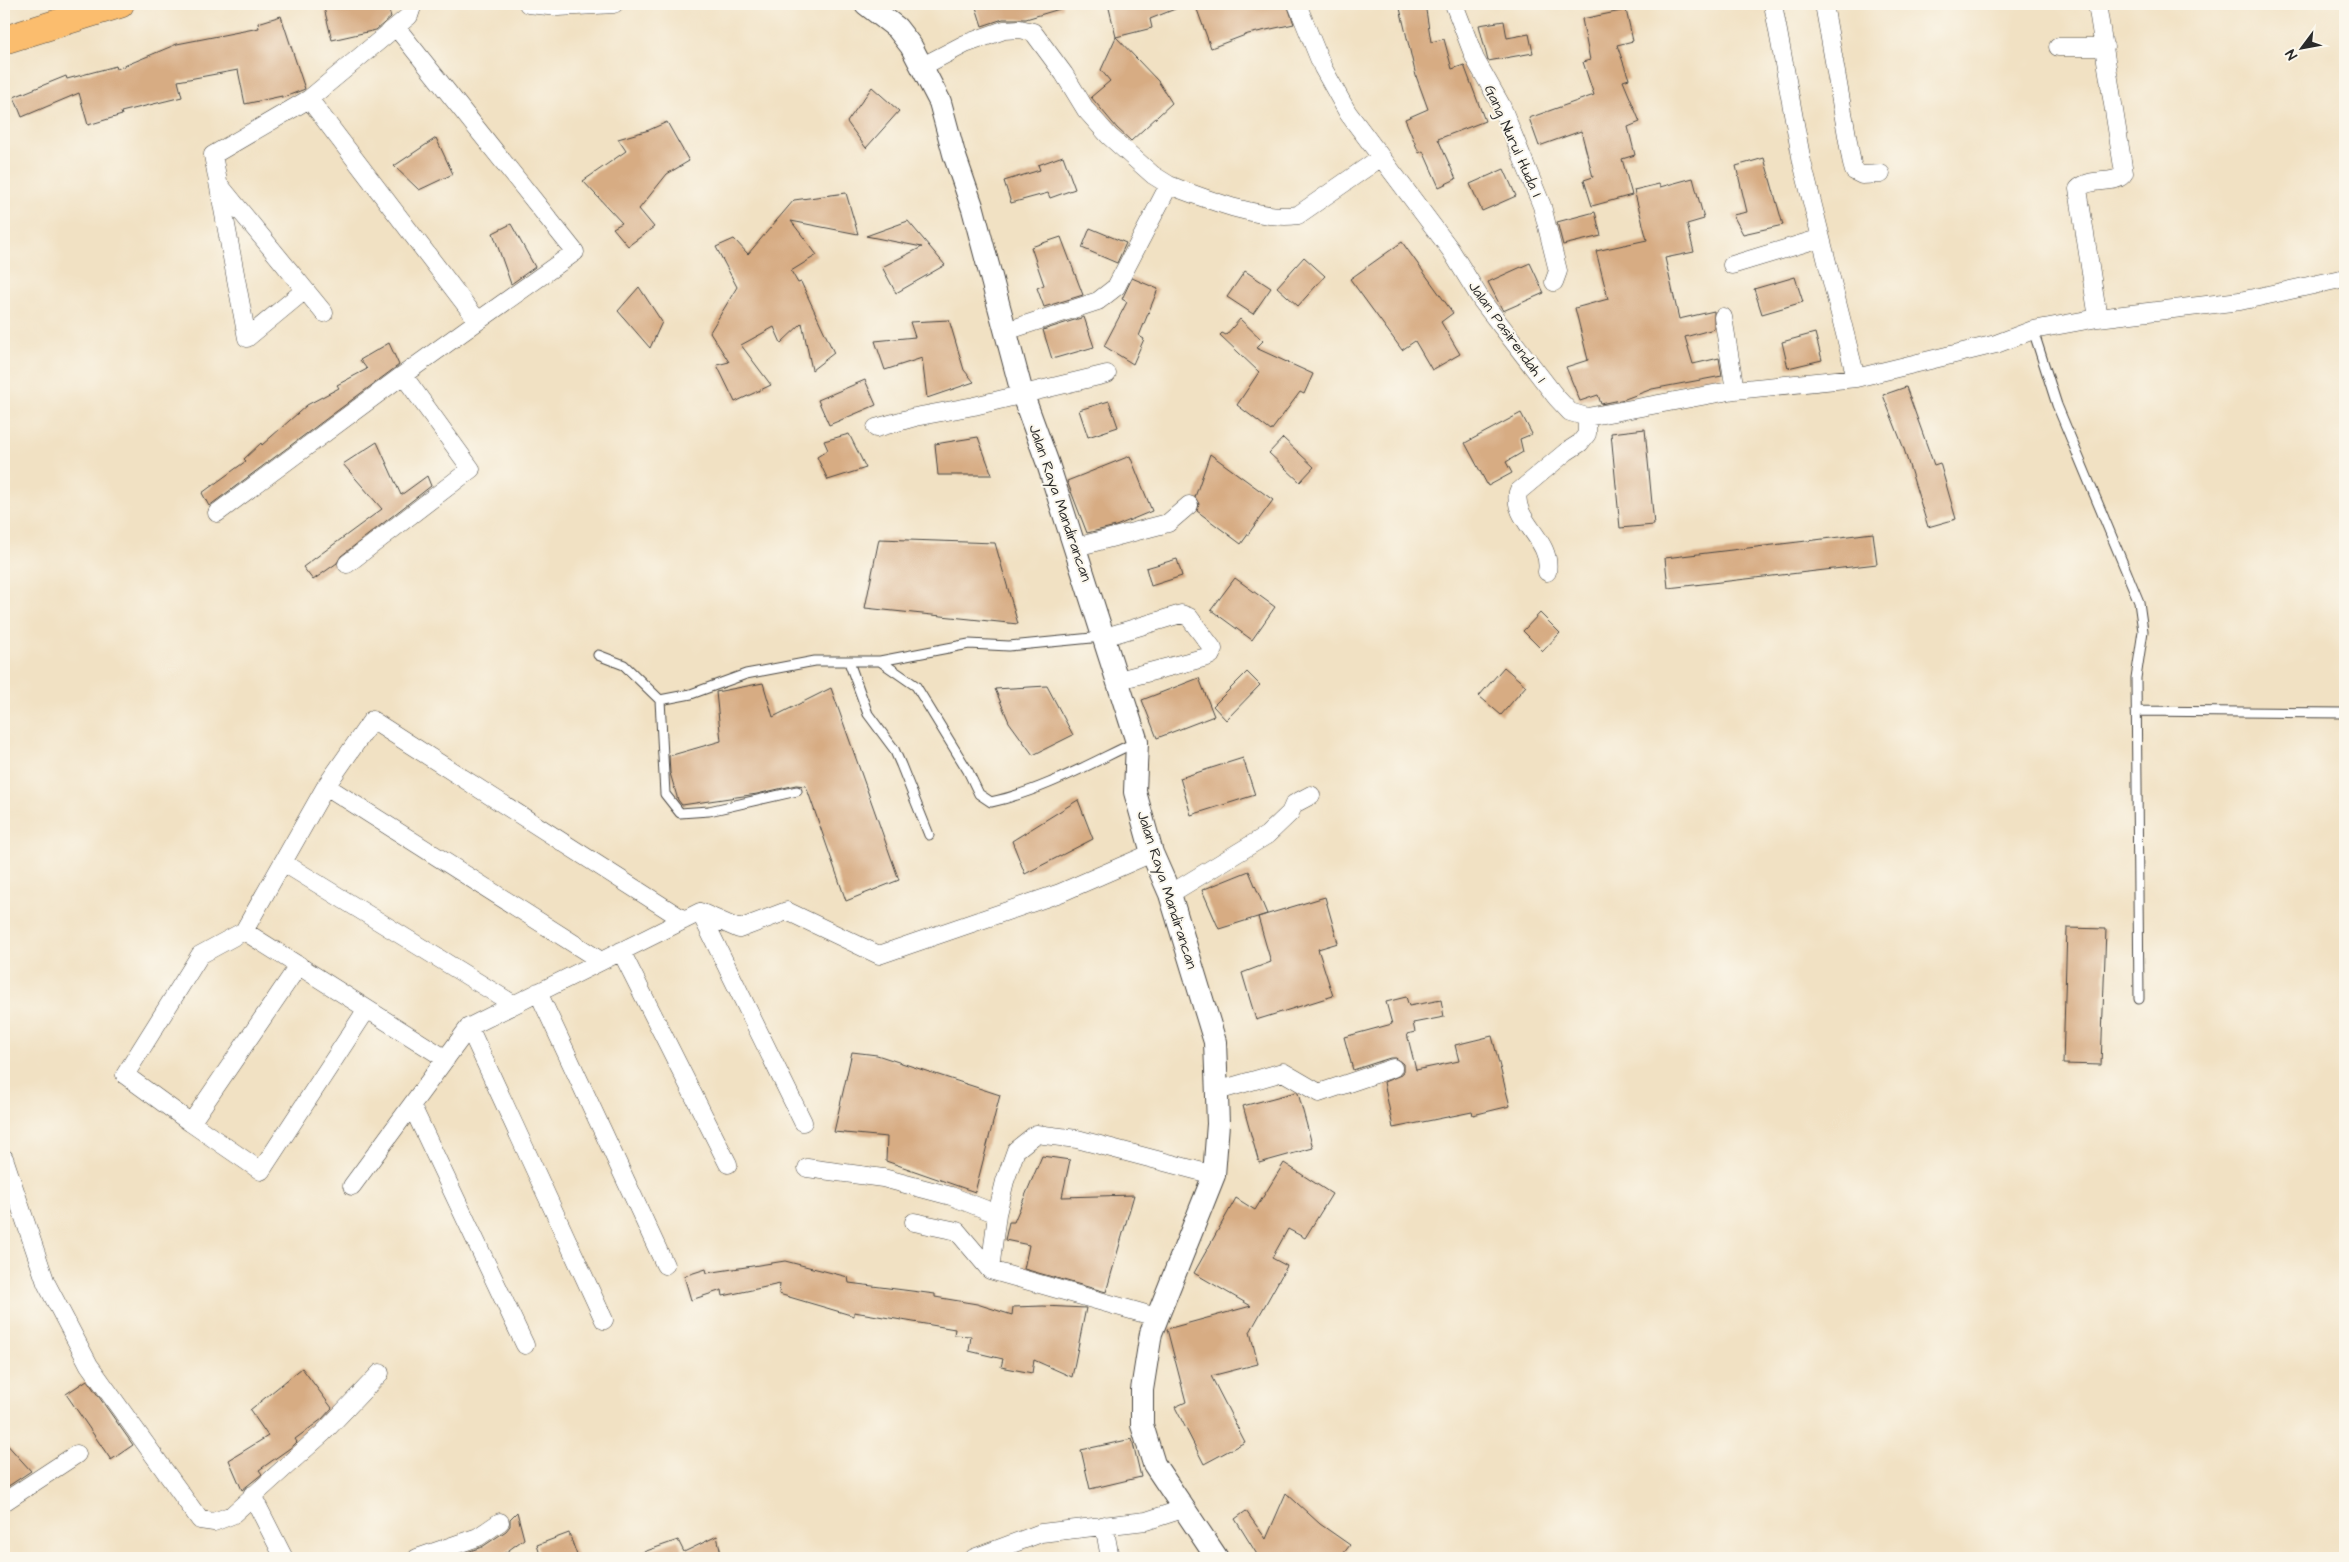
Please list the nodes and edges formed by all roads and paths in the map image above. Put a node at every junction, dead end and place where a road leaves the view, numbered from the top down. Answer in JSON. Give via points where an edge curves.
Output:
{"nodes":[{"id":1,"x":120,"y":4,"type":"edge"},
{"id":2,"x":413,"y":4,"type":"edge"},
{"id":3,"x":528,"y":4,"type":"edge"},
{"id":4,"x":614,"y":4,"type":"edge"},
{"id":5,"x":866,"y":4,"type":"edge"},
{"id":6,"x":1297,"y":4,"type":"edge"},
{"id":7,"x":1454,"y":4,"type":"edge"},
{"id":8,"x":1774,"y":4,"type":"edge"},
{"id":9,"x":1824,"y":4,"type":"edge"},
{"id":10,"x":2098,"y":4,"type":"edge"},
{"id":11,"x":396,"y":27,"type":"junction"},
{"id":12,"x":4,"y":40,"type":"edge"},
{"id":13,"x":2058,"y":46,"type":"dead end"},
{"id":14,"x":2105,"y":47,"type":"junction"},
{"id":15,"x":923,"y":66,"type":"junction"},
{"id":16,"x":309,"y":99,"type":"junction"},
{"id":17,"x":1380,"y":158,"type":"junction"},
{"id":18,"x":1881,"y":174,"type":"dead end"},
{"id":19,"x":1169,"y":185,"type":"junction"},
{"id":20,"x":221,"y":187,"type":"junction"},
{"id":21,"x":1821,"y":238,"type":"junction"},
{"id":22,"x":1732,"y":265,"type":"dead end"},
{"id":23,"x":2345,"y":278,"type":"edge"},
{"id":24,"x":1554,"y":282,"type":"dead end"},
{"id":25,"x":305,"y":290,"type":"junction"},
{"id":26,"x":324,"y":313,"type":"dead end"},
{"id":27,"x":1723,"y":317,"type":"dead end"},
{"id":28,"x":2098,"y":318,"type":"junction"},
{"id":29,"x":478,"y":321,"type":"junction"},
{"id":30,"x":1006,"y":330,"type":"junction"},
{"id":31,"x":2033,"y":330,"type":"junction"},
{"id":32,"x":1107,"y":374,"type":"dead end"},
{"id":33,"x":403,"y":375,"type":"junction"},
{"id":34,"x":1856,"y":378,"type":"junction"},
{"id":35,"x":1735,"y":390,"type":"junction"},
{"id":36,"x":1022,"y":393,"type":"junction"},
{"id":37,"x":1586,"y":416,"type":"junction"},
{"id":38,"x":876,"y":428,"type":"dead end"},
{"id":39,"x":1189,"y":505,"type":"dead end"},
{"id":40,"x":216,"y":513,"type":"dead end"},
{"id":41,"x":1076,"y":548,"type":"junction"},
{"id":42,"x":347,"y":564,"type":"dead end"},
{"id":43,"x":1547,"y":572,"type":"dead end"},
{"id":44,"x":1104,"y":636,"type":"junction"},
{"id":45,"x":598,"y":655,"type":"dead end"},
{"id":46,"x":880,"y":661,"type":"junction"},
{"id":47,"x":849,"y":662,"type":"junction"},
{"id":48,"x":1119,"y":680,"type":"junction"},
{"id":49,"x":660,"y":700,"type":"junction"},
{"id":50,"x":2136,"y":711,"type":"junction"},
{"id":51,"x":2345,"y":713,"type":"edge"},
{"id":52,"x":1137,"y":742,"type":"junction"},
{"id":53,"x":326,"y":786,"type":"junction"},
{"id":54,"x":797,"y":790,"type":"dead end"},
{"id":55,"x":1311,"y":795,"type":"dead end"},
{"id":56,"x":929,"y":835,"type":"dead end"},
{"id":57,"x":1152,"y":854,"type":"junction"},
{"id":58,"x":284,"y":863,"type":"junction"},
{"id":59,"x":1170,"y":894,"type":"junction"},
{"id":60,"x":700,"y":912,"type":"junction"},
{"id":61,"x":684,"y":920,"type":"junction"},
{"id":62,"x":244,"y":930,"type":"junction"},
{"id":63,"x":621,"y":951,"type":"junction"},
{"id":64,"x":601,"y":961,"type":"junction"},
{"id":65,"x":299,"y":965,"type":"junction"},
{"id":66,"x":538,"y":992,"type":"junction"},
{"id":67,"x":2139,"y":998,"type":"dead end"},
{"id":68,"x":513,"y":1004,"type":"junction"},
{"id":69,"x":367,"y":1008,"type":"junction"},
{"id":70,"x":469,"y":1026,"type":"junction"},
{"id":71,"x":446,"y":1059,"type":"junction"},
{"id":72,"x":1393,"y":1068,"type":"dead end"},
{"id":73,"x":1217,"y":1091,"type":"junction"},
{"id":74,"x":412,"y":1106,"type":"junction"},
{"id":75,"x":803,"y":1122,"type":"dead end"},
{"id":76,"x":191,"y":1123,"type":"junction"},
{"id":77,"x":4,"y":1158,"type":"edge"},
{"id":78,"x":728,"y":1164,"type":"dead end"},
{"id":79,"x":807,"y":1168,"type":"dead end"},
{"id":80,"x":1214,"y":1174,"type":"junction"},
{"id":81,"x":352,"y":1186,"type":"dead end"},
{"id":82,"x":997,"y":1214,"type":"junction"},
{"id":83,"x":914,"y":1222,"type":"dead end"},
{"id":84,"x":665,"y":1265,"type":"dead end"},
{"id":85,"x":990,"y":1270,"type":"junction"},
{"id":86,"x":1156,"y":1317,"type":"junction"},
{"id":87,"x":604,"y":1320,"type":"dead end"},
{"id":88,"x":524,"y":1345,"type":"dead end"},
{"id":89,"x":380,"y":1373,"type":"dead end"},
{"id":90,"x":77,"y":1454,"type":"dead end"},
{"id":91,"x":252,"y":1495,"type":"junction"},
{"id":92,"x":4,"y":1502,"type":"edge"},
{"id":93,"x":1183,"y":1510,"type":"junction"},
{"id":94,"x":500,"y":1522,"type":"dead end"},
{"id":95,"x":1104,"y":1525,"type":"junction"},
{"id":96,"x":284,"y":1558,"type":"edge"},
{"id":97,"x":417,"y":1558,"type":"edge"},
{"id":98,"x":974,"y":1558,"type":"edge"},
{"id":99,"x":1110,"y":1558,"type":"edge"},
{"id":100,"x":1217,"y":1558,"type":"edge"}],
"edges":[{"from":1,"to":12,"type":"highway"},
{"from":2,"to":11,"type":"street","via":[[409,16]]},
{"from":3,"to":4,"type":"street","via":[[558,7]]},
{"from":5,"to":15,"type":"street","name":"Jalan Raya Mandirancan","via":[[897,28]]},
{"from":6,"to":17,"type":"street","name":"Jalan Pasirendah 1","via":[[1323,68],[1348,113]]},
{"from":7,"to":24,"type":"street","name":"Gang Nurul Huda I","via":[[1475,59],[1501,104],[1542,206],[1558,271]]},
{"from":8,"to":21,"type":"street","via":[[1802,162]]},
{"from":9,"to":18,"type":"street","via":[[1854,171],[1862,175]]},
{"from":10,"to":14,"type":"street"},
{"from":11,"to":16,"type":"street"},
{"from":11,"to":29,"type":"street","via":[[575,252]]},
{"from":13,"to":14,"type":"street"},
{"from":14,"to":28,"type":"street","via":[[2124,173],[2119,178],[2086,183],[2078,189]]},
{"from":15,"to":19,"type":"street","via":[[965,44],[1004,30],[1033,32],[1086,110],[1109,136],[1152,175]]},
{"from":15,"to":30,"type":"street","name":"Jalan Raya Mandirancan","via":[[940,102]]},
{"from":16,"to":20,"type":"street","via":[[214,155]]},
{"from":16,"to":29,"type":"street"},
{"from":17,"to":19,"type":"street","via":[[1298,215],[1282,217],[1215,203]]},
{"from":17,"to":37,"type":"street","name":"Jalan Pasirendah 1","via":[[1556,397],[1570,412]]},
{"from":19,"to":30,"type":"street","via":[[1116,287],[1108,295]]},
{"from":20,"to":25,"type":"street"},
{"from":20,"to":25,"type":"street","via":[[247,338]]},
{"from":21,"to":22,"type":"street"},
{"from":21,"to":34,"type":"street"},
{"from":23,"to":28,"type":"street","via":[[2240,301]]},
{"from":25,"to":26,"type":"street"},
{"from":27,"to":35,"type":"street"},
{"from":28,"to":31,"type":"street"},
{"from":29,"to":33,"type":"street"},
{"from":30,"to":36,"type":"street","name":"Jalan Raya Mandirancan"},
{"from":31,"to":34,"type":"street","via":[[1996,344]]},
{"from":31,"to":50,"type":"lane","via":[[2057,405],[2139,602],[2143,631],[2136,678]]},
{"from":32,"to":36,"type":"street"},
{"from":33,"to":40,"type":"street"},
{"from":33,"to":42,"type":"street","via":[[471,469]]},
{"from":34,"to":35,"type":"street"},
{"from":35,"to":37,"type":"street"},
{"from":36,"to":38,"type":"street"},
{"from":36,"to":41,"type":"street","name":"Jalan Raya Mandirancan"},
{"from":37,"to":43,"type":"street","via":[[1587,434],[1580,443],[1518,492],[1518,506],[1540,540],[1548,563]]},
{"from":39,"to":41,"type":"street","via":[[1168,523]]},
{"from":41,"to":44,"type":"street","name":"Jalan Raya Mandirancan"},
{"from":44,"to":46,"type":"lane","via":[[1009,646],[969,644]]},
{"from":44,"to":48,"type":"street","name":"Jalan Raya Mandirancan"},
{"from":44,"to":48,"type":"street","via":[[1181,614],[1189,617],[1213,649],[1207,657]]},
{"from":45,"to":49,"type":"lane","via":[[624,665]]},
{"from":46,"to":47,"type":"lane"},
{"from":46,"to":52,"type":"lane","via":[[916,686],[979,794],[991,802],[1039,788]]},
{"from":47,"to":49,"type":"lane","via":[[815,661],[746,674],[691,694]]},
{"from":47,"to":56,"type":"lane","via":[[868,714],[894,749]]},
{"from":48,"to":52,"type":"street","name":"Jalan Raya Mandirancan"},
{"from":49,"to":54,"type":"lane","via":[[665,794],[680,813],[709,811]]},
{"from":50,"to":51,"type":"lane"},
{"from":50,"to":67,"type":"lane"},
{"from":52,"to":57,"type":"street","name":"Jalan Raya Mandirancan","via":[[1136,792]]},
{"from":53,"to":58,"type":"street"},
{"from":53,"to":61,"type":"street","via":[[372,720]]},
{"from":53,"to":64,"type":"street"},
{"from":55,"to":59,"type":"street","via":[[1294,804],[1290,813],[1268,835]]},
{"from":57,"to":59,"type":"street","name":"Jalan Raya Mandirancan"},
{"from":57,"to":60,"type":"street","via":[[1060,893],[879,956],[787,911],[739,929]]},
{"from":58,"to":62,"type":"street"},
{"from":58,"to":68,"type":"street"},
{"from":59,"to":73,"type":"street","name":"Jalan Raya Mandirancan","via":[[1215,1042]]},
{"from":60,"to":61,"type":"street"},
{"from":60,"to":75,"type":"street"},
{"from":61,"to":63,"type":"street"},
{"from":62,"to":65,"type":"street"},
{"from":62,"to":76,"type":"street","via":[[200,955],[125,1075]]},
{"from":63,"to":64,"type":"street"},
{"from":63,"to":78,"type":"street"},
{"from":64,"to":66,"type":"street"},
{"from":65,"to":69,"type":"street"},
{"from":65,"to":76,"type":"street"},
{"from":66,"to":68,"type":"street"},
{"from":66,"to":84,"type":"street"},
{"from":68,"to":70,"type":"street"},
{"from":69,"to":71,"type":"street"},
{"from":69,"to":76,"type":"street","via":[[261,1171]]},
{"from":70,"to":71,"type":"street"},
{"from":70,"to":87,"type":"street"},
{"from":71,"to":74,"type":"street"},
{"from":72,"to":73,"type":"street","via":[[1318,1093],[1283,1072]]},
{"from":73,"to":80,"type":"street","name":"Jalan Raya Mandirancan"},
{"from":74,"to":81,"type":"street"},
{"from":74,"to":88,"type":"street"},
{"from":77,"to":91,"type":"street","via":[[46,1283],[89,1365],[187,1503],[200,1520],[214,1522],[232,1516]]},
{"from":79,"to":82,"type":"street","via":[[883,1178],[951,1196]]},
{"from":80,"to":82,"type":"street","via":[[1077,1139],[1036,1134],[1016,1150]]},
{"from":80,"to":86,"type":"street","name":"Jalan Raya Mandirancan"},
{"from":82,"to":85,"type":"street"},
{"from":83,"to":85,"type":"street","via":[[956,1231]]},
{"from":85,"to":86,"type":"street"},
{"from":86,"to":93,"type":"street","name":"Jalan Raya Mandirancan","via":[[1142,1390],[1142,1425],[1154,1464]]},
{"from":89,"to":91,"type":"street","via":[[323,1433]]},
{"from":90,"to":92,"type":"street"},
{"from":91,"to":96,"type":"street"},
{"from":93,"to":95,"type":"street","via":[[1146,1521]]},
{"from":93,"to":100,"type":"street","name":"Jalan Raya Mandirancan"},
{"from":94,"to":97,"type":"street","via":[[478,1536]]},
{"from":95,"to":98,"type":"street","via":[[1041,1533]]},
{"from":95,"to":99,"type":"street"}]}
